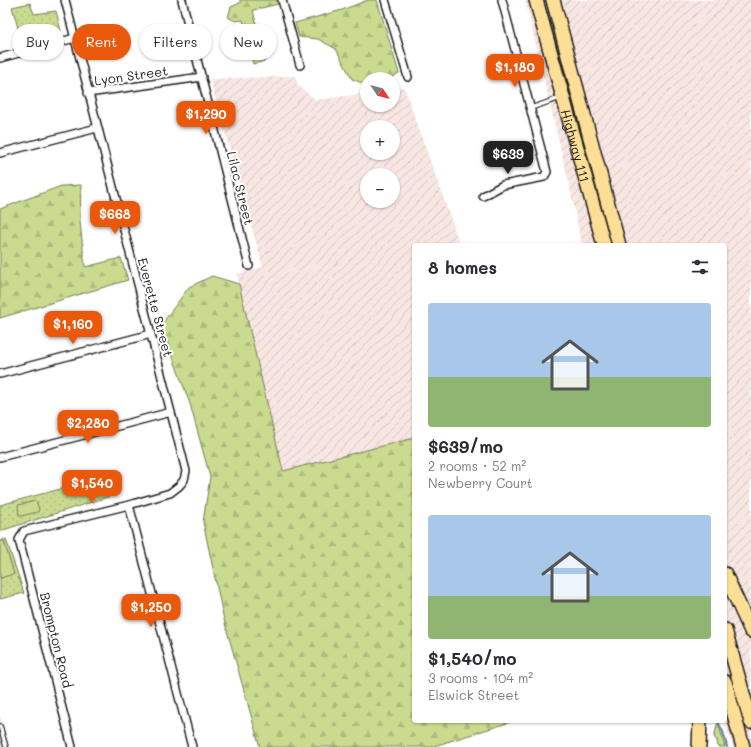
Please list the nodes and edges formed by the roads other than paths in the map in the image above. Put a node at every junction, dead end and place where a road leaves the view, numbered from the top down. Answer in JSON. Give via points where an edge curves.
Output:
{"nodes":[{"id":1,"x":65,"y":0,"type":"edge"},
{"id":2,"x":182,"y":0,"type":"edge"},
{"id":3,"x":282,"y":0,"type":"edge"},
{"id":4,"x":385,"y":0,"type":"edge"},
{"id":5,"x":502,"y":0,"type":"edge"},
{"id":6,"x":536,"y":0,"type":"edge"},
{"id":7,"x":553,"y":0,"type":"edge"},
{"id":8,"x":72,"y":27,"type":"edge"},
{"id":9,"x":72,"y":39,"type":"edge"},
{"id":10,"x":0,"y":58,"type":"edge"},
{"id":11,"x":80,"y":60,"type":"edge"},
{"id":12,"x":300,"y":65,"type":"dead end"},
{"id":13,"x":202,"y":77,"type":"junction"},
{"id":14,"x":408,"y":77,"type":"dead end"},
{"id":15,"x":88,"y":93,"type":"junction"},
{"id":16,"x":563,"y":97,"type":"junction"},
{"id":17,"x":530,"y":108,"type":"junction"},
{"id":18,"x":97,"y":128,"type":"junction"},
{"id":19,"x":0,"y":153,"type":"edge"},
{"id":20,"x":483,"y":196,"type":"dead end"},
{"id":21,"x":603,"y":243,"type":"edge"},
{"id":22,"x":618,"y":243,"type":"edge"},
{"id":23,"x":249,"y":266,"type":"dead end"},
{"id":24,"x":151,"y":334,"type":"junction"},
{"id":25,"x":0,"y":374,"type":"edge"},
{"id":26,"x":171,"y":412,"type":"junction"},
{"id":27,"x":0,"y":457,"type":"edge"},
{"id":28,"x":129,"y":505,"type":"junction"},
{"id":29,"x":727,"y":578,"type":"edge"},
{"id":30,"x":751,"y":632,"type":"edge"},
{"id":31,"x":727,"y":637,"type":"edge"},
{"id":32,"x":727,"y":689,"type":"edge"},
{"id":33,"x":751,"y":722,"type":"edge"},
{"id":34,"x":700,"y":723,"type":"edge"},
{"id":35,"x":0,"y":726,"type":"edge"},
{"id":36,"x":6,"y":747,"type":"edge"},
{"id":37,"x":72,"y":747,"type":"edge"},
{"id":38,"x":192,"y":747,"type":"edge"},
{"id":39,"x":699,"y":747,"type":"edge"},
{"id":40,"x":743,"y":747,"type":"edge"}],
"edges":[{"from":1,"to":8,"type":"street","name":"Everette Street"},
{"from":2,"to":13,"type":"street","name":"Lilac Street"},
{"from":3,"to":12,"type":"street"},
{"from":4,"to":14,"type":"street"},
{"from":5,"to":17,"type":"street"},
{"from":6,"to":16,"type":"highway","name":"Highway 111"},
{"from":7,"to":22,"type":"highway","name":"Highway 111"},
{"from":9,"to":10,"type":"street"},
{"from":11,"to":15,"type":"street","name":"Everette Street"},
{"from":13,"to":15,"type":"street","name":"Lyon Street"},
{"from":13,"to":23,"type":"street","name":"Lilac Street"},
{"from":15,"to":18,"type":"street","name":"Everette Street"},
{"from":16,"to":17,"type":"lane"},
{"from":16,"to":21,"type":"highway","name":"Highway 111"},
{"from":17,"to":20,"type":"street","via":[[547,172],[544,177],[503,185]]},
{"from":18,"to":19,"type":"street"},
{"from":18,"to":24,"type":"street","name":"Everette Street"},
{"from":24,"to":25,"type":"street"},
{"from":24,"to":26,"type":"street","name":"Everette Street"},
{"from":26,"to":27,"type":"street"},
{"from":26,"to":28,"type":"street","name":"Everette Street","via":[[186,475],[179,486],[170,493]]},
{"from":28,"to":37,"type":"street","name":"Brompton Road","via":[[24,531],[19,540]]},
{"from":28,"to":38,"type":"street"},
{"from":29,"to":30,"type":"highway"},
{"from":31,"to":33,"type":"highway"},
{"from":32,"to":40,"type":"highway"},
{"from":34,"to":39,"type":"highway"},
{"from":35,"to":36,"type":"lane"}]}
